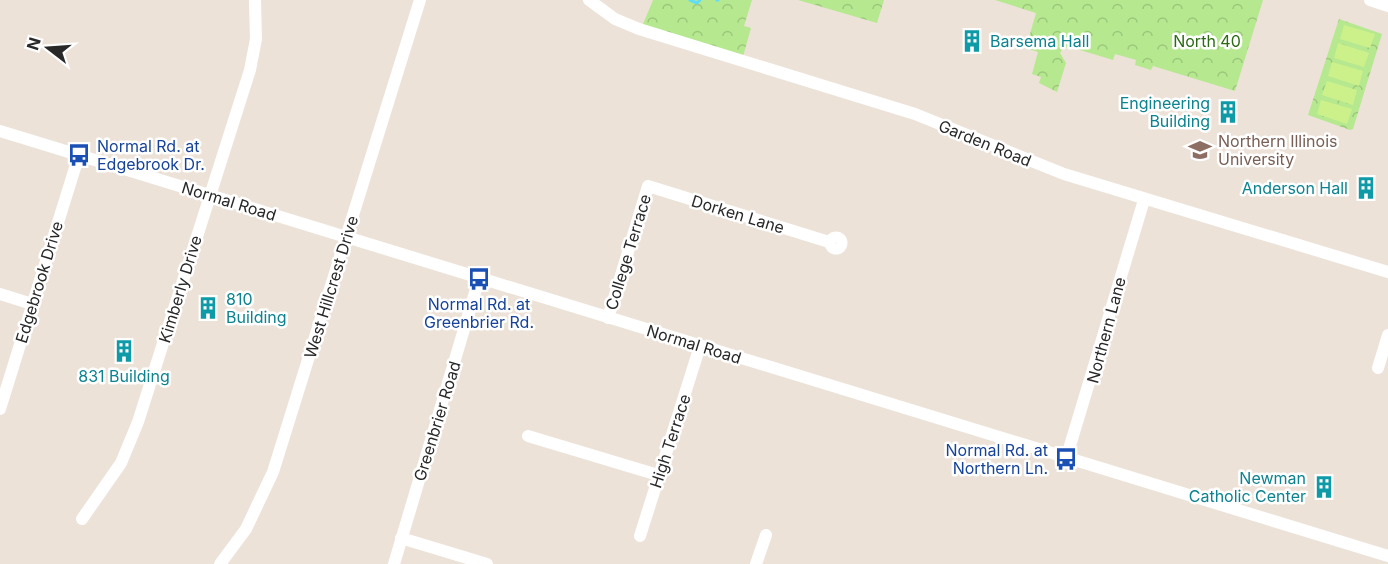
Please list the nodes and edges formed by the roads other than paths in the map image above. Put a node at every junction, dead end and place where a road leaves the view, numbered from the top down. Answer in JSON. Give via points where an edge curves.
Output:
{"nodes":[{"id":1,"x":255,"y":0,"type":"edge"},
{"id":2,"x":420,"y":0,"type":"edge"},
{"id":3,"x":589,"y":0,"type":"edge"},
{"id":4,"x":1370,"y":0,"type":"edge"},
{"id":5,"x":1388,"y":6,"type":"edge"},
{"id":6,"x":0,"y":131,"type":"edge"},
{"id":7,"x":78,"y":155,"type":"junction"},
{"id":8,"x":648,"y":186,"type":"joint"},
{"id":9,"x":209,"y":195,"type":"junction"},
{"id":10,"x":1144,"y":200,"type":"junction"},
{"id":11,"x":347,"y":236,"type":"junction"},
{"id":12,"x":829,"y":242,"type":"dead end"},
{"id":13,"x":1388,"y":272,"type":"edge"},
{"id":14,"x":479,"y":279,"type":"junction"},
{"id":15,"x":0,"y":294,"type":"edge"},
{"id":16,"x":33,"y":304,"type":"junction"},
{"id":17,"x":608,"y":318,"type":"junction"},
{"id":18,"x":1388,"y":335,"type":"edge"},
{"id":19,"x":700,"y":346,"type":"junction"},
{"id":20,"x":1378,"y":368,"type":"dead end"},
{"id":21,"x":0,"y":409,"type":"edge"},
{"id":22,"x":528,"y":436,"type":"dead end"},
{"id":23,"x":1066,"y":459,"type":"junction"},
{"id":24,"x":658,"y":475,"type":"junction"},
{"id":25,"x":82,"y":519,"type":"dead end"},
{"id":26,"x":765,"y":535,"type":"dead end"},
{"id":27,"x":640,"y":536,"type":"dead end"},
{"id":28,"x":401,"y":538,"type":"junction"},
{"id":29,"x":1388,"y":556,"type":"edge"},
{"id":30,"x":220,"y":564,"type":"edge"},
{"id":31,"x":394,"y":564,"type":"edge"},
{"id":32,"x":487,"y":564,"type":"edge"},
{"id":33,"x":756,"y":564,"type":"edge"}],
"edges":[{"from":1,"to":9,"type":"street","name":"Kimberly Drive","via":[[255,49]]},
{"from":2,"to":11,"type":"street","name":"West Hillcrest Drive"},
{"from":3,"to":10,"type":"street","name":"Garden Road","via":[[615,19],[639,29],[915,114],[1024,160]]},
{"from":4,"to":5,"type":"street"},
{"from":6,"to":7,"type":"street","name":"Normal Road"},
{"from":7,"to":9,"type":"street","name":"Normal Road"},
{"from":7,"to":16,"type":"street","name":"Edgebrook Drive"},
{"from":8,"to":12,"type":"street","name":"Dorken Lane"},
{"from":8,"to":17,"type":"street","name":"College Terrace"},
{"from":9,"to":11,"type":"street","name":"Normal Road"},
{"from":9,"to":25,"type":"street","name":"Kimberly Drive","via":[[131,441],[104,490]]},
{"from":10,"to":13,"type":"street","name":"Garden Road"},
{"from":10,"to":23,"type":"street","name":"Northern Lane"},
{"from":11,"to":14,"type":"street","name":"Normal Road"},
{"from":11,"to":30,"type":"street","name":"West Hillcrest Drive","via":[[268,485],[246,529]]},
{"from":14,"to":17,"type":"street","name":"Normal Road"},
{"from":14,"to":28,"type":"street","name":"Greenbrier Road"},
{"from":15,"to":16,"type":"street"},
{"from":16,"to":21,"type":"street","name":"Edgebrook Drive"},
{"from":17,"to":19,"type":"street","name":"Normal Road"},
{"from":18,"to":20,"type":"street"},
{"from":19,"to":23,"type":"street","name":"Normal Road"},
{"from":19,"to":24,"type":"street","name":"High Terrace"},
{"from":22,"to":24,"type":"street"},
{"from":23,"to":29,"type":"street","name":"Normal Road"},
{"from":24,"to":27,"type":"street","name":"High Terrace"},
{"from":26,"to":33,"type":"street"},
{"from":28,"to":31,"type":"street","name":"Greenbrier Road"},
{"from":28,"to":32,"type":"street"}]}
